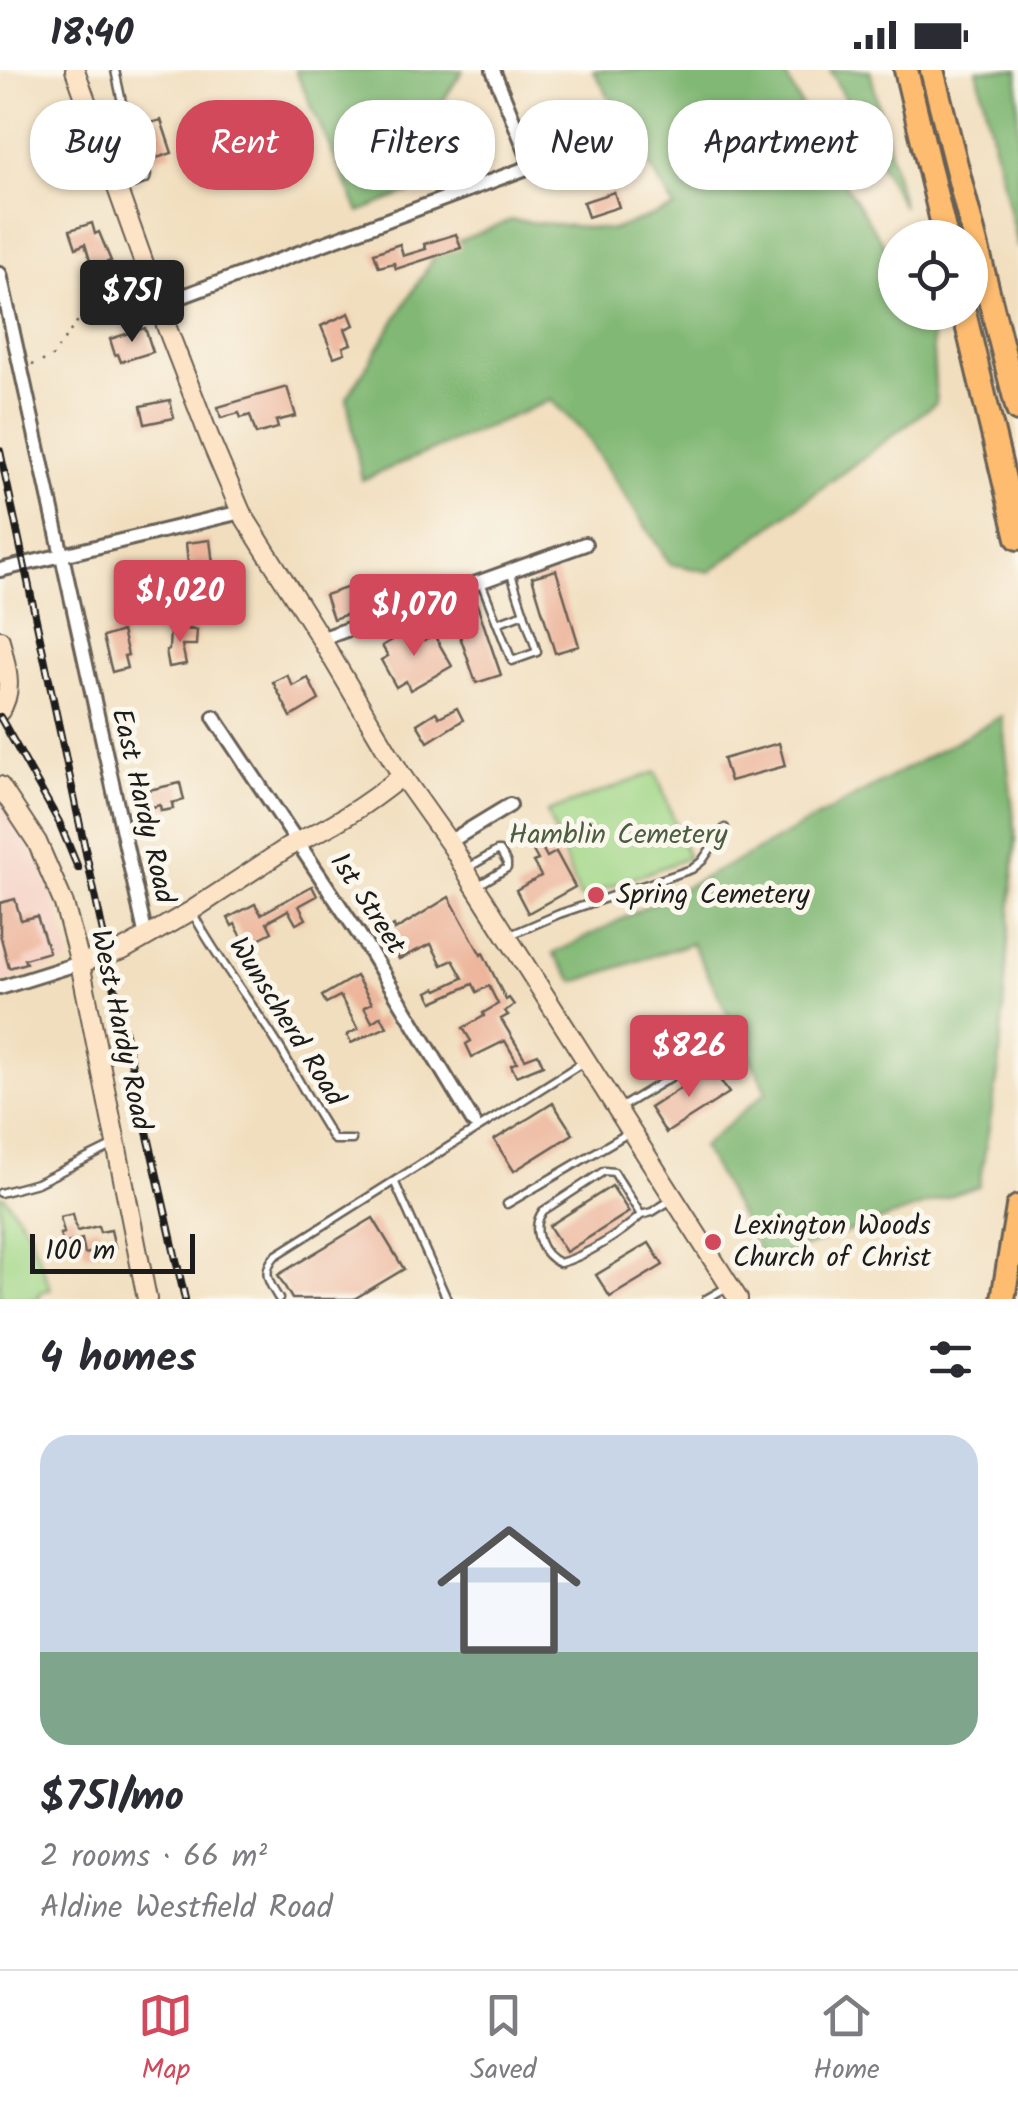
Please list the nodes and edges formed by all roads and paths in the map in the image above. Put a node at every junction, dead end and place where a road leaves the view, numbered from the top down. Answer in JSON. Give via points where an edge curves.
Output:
{"nodes":[{"id":1,"x":75,"y":70,"type":"edge"},
{"id":2,"x":114,"y":70,"type":"edge"},
{"id":3,"x":492,"y":70,"type":"edge"},
{"id":4,"x":906,"y":70,"type":"edge"},
{"id":5,"x":935,"y":70,"type":"edge"},
{"id":6,"x":86,"y":100,"type":"edge"},
{"id":7,"x":121,"y":100,"type":"edge"},
{"id":8,"x":118,"y":190,"type":"edge"},
{"id":9,"x":942,"y":220,"type":"edge"},
{"id":10,"x":147,"y":272,"type":"junction"},
{"id":11,"x":0,"y":274,"type":"edge"},
{"id":12,"x":159,"y":305,"type":"junction"},
{"id":13,"x":968,"y":330,"type":"edge"},
{"id":14,"x":22,"y":370,"type":"junction"},
{"id":15,"x":1018,"y":410,"type":"edge"},
{"id":16,"x":241,"y":512,"type":"junction"},
{"id":17,"x":1018,"y":538,"type":"edge"},
{"id":18,"x":585,"y":544,"type":"dead end"},
{"id":19,"x":61,"y":555,"type":"junction"},
{"id":20,"x":0,"y":570,"type":"edge"},
{"id":21,"x":510,"y":570,"type":"junction"},
{"id":22,"x":481,"y":581,"type":"junction"},
{"id":23,"x":524,"y":613,"type":"junction"},
{"id":24,"x":497,"y":623,"type":"junction"},
{"id":25,"x":321,"y":639,"type":"junction"},
{"id":26,"x":0,"y":640,"type":"edge"},
{"id":27,"x":0,"y":710,"type":"edge"},
{"id":28,"x":214,"y":717,"type":"dead end"},
{"id":29,"x":402,"y":776,"type":"junction"},
{"id":30,"x":0,"y":786,"type":"edge"},
{"id":31,"x":510,"y":805,"type":"dead end"},
{"id":32,"x":724,"y":828,"type":"dead end"},
{"id":33,"x":296,"y":842,"type":"junction"},
{"id":34,"x":449,"y":842,"type":"junction"},
{"id":35,"x":465,"y":869,"type":"junction"},
{"id":36,"x":475,"y":887,"type":"junction"},
{"id":37,"x":191,"y":911,"type":"junction"},
{"id":38,"x":146,"y":937,"type":"junction"},
{"id":39,"x":507,"y":937,"type":"junction"},
{"id":40,"x":80,"y":963,"type":"junction"},
{"id":41,"x":0,"y":988,"type":"edge"},
{"id":42,"x":586,"y":1061,"type":"junction"},
{"id":43,"x":696,"y":1062,"type":"dead end"},
{"id":44,"x":617,"y":1109,"type":"junction"},
{"id":45,"x":474,"y":1122,"type":"dead end"},
{"id":46,"x":631,"y":1131,"type":"junction"},
{"id":47,"x":352,"y":1140,"type":"dead end"},
{"id":48,"x":116,"y":1144,"type":"junction"},
{"id":49,"x":395,"y":1183,"type":"junction"},
{"id":50,"x":0,"y":1193,"type":"edge"},
{"id":51,"x":674,"y":1198,"type":"junction"},
{"id":52,"x":508,"y":1204,"type":"dead end"},
{"id":53,"x":1018,"y":1207,"type":"edge"},
{"id":54,"x":641,"y":1215,"type":"junction"},
{"id":55,"x":734,"y":1292,"type":"edge"},
{"id":56,"x":148,"y":1299,"type":"edge"},
{"id":57,"x":279,"y":1299,"type":"edge"},
{"id":58,"x":447,"y":1299,"type":"edge"},
{"id":59,"x":706,"y":1299,"type":"edge"},
{"id":60,"x":1003,"y":1299,"type":"edge"}],
"edges":[{"from":1,"to":6,"type":"main road"},
{"from":2,"to":7,"type":"lane"},
{"from":3,"to":12,"type":"street","via":[[532,166]]},
{"from":4,"to":9,"type":"highway"},
{"from":5,"to":15,"type":"highway"},
{"from":8,"to":10,"type":"main road"},
{"from":10,"to":12,"type":"main road"},
{"from":10,"to":14,"type":"path","via":[[111,285],[50,358]]},
{"from":11,"to":14,"type":"street","name":"East Hardy Road"},
{"from":12,"to":16,"type":"main road"},
{"from":13,"to":17,"type":"highway"},
{"from":14,"to":19,"type":"street","name":"East Hardy Road"},
{"from":16,"to":19,"type":"street"},
{"from":16,"to":25,"type":"main road"},
{"from":18,"to":21,"type":"street"},
{"from":19,"to":20,"type":"street"},
{"from":19,"to":38,"type":"street","name":"East Hardy Road"},
{"from":21,"to":22,"type":"street"},
{"from":21,"to":23,"type":"lane"},
{"from":22,"to":24,"type":"lane"},
{"from":22,"to":25,"type":"street"},
{"from":23,"to":24,"type":"lane"},
{"from":23,"to":24,"type":"lane","via":[[537,652],[512,661]]},
{"from":25,"to":29,"type":"main road"},
{"from":26,"to":27,"type":"main road","via":[[8,684]]},
{"from":28,"to":33,"type":"street","name":"1st Street"},
{"from":29,"to":33,"type":"main road"},
{"from":29,"to":34,"type":"main road"},
{"from":30,"to":40,"type":"main road","name":"West Hardy Road","via":[[37,842]]},
{"from":31,"to":34,"type":"street"},
{"from":32,"to":39,"type":"lane","via":[[692,869]]},
{"from":33,"to":37,"type":"main road"},
{"from":33,"to":45,"type":"street","name":"1st Street"},
{"from":34,"to":35,"type":"main road"},
{"from":35,"to":36,"type":"main road"},
{"from":35,"to":36,"type":"lane","via":[[496,851],[507,863]]},
{"from":36,"to":39,"type":"main road"},
{"from":37,"to":38,"type":"main road"},
{"from":37,"to":47,"type":"lane","name":"Wunscherd Road","via":[[334,1140]]},
{"from":38,"to":40,"type":"main road"},
{"from":39,"to":42,"type":"main road"},
{"from":40,"to":41,"type":"street"},
{"from":40,"to":48,"type":"main road","name":"West Hardy Road"},
{"from":42,"to":44,"type":"main road"},
{"from":42,"to":49,"type":"lane"},
{"from":43,"to":44,"type":"lane"},
{"from":44,"to":46,"type":"main road"},
{"from":46,"to":51,"type":"main road"},
{"from":46,"to":52,"type":"lane"},
{"from":48,"to":50,"type":"lane","via":[[37,1183]]},
{"from":48,"to":56,"type":"main road","name":"West Hardy Road"},
{"from":49,"to":57,"type":"lane","via":[[275,1256],[266,1271]]},
{"from":49,"to":58,"type":"lane"},
{"from":51,"to":54,"type":"lane"},
{"from":51,"to":55,"type":"main road"},
{"from":53,"to":60,"type":"highway"},
{"from":54,"to":54,"type":"lane","via":[[620,1179],[604,1171],[543,1211],[536,1232],[550,1258],[560,1262]]},
{"from":55,"to":59,"type":"lane"}]}
